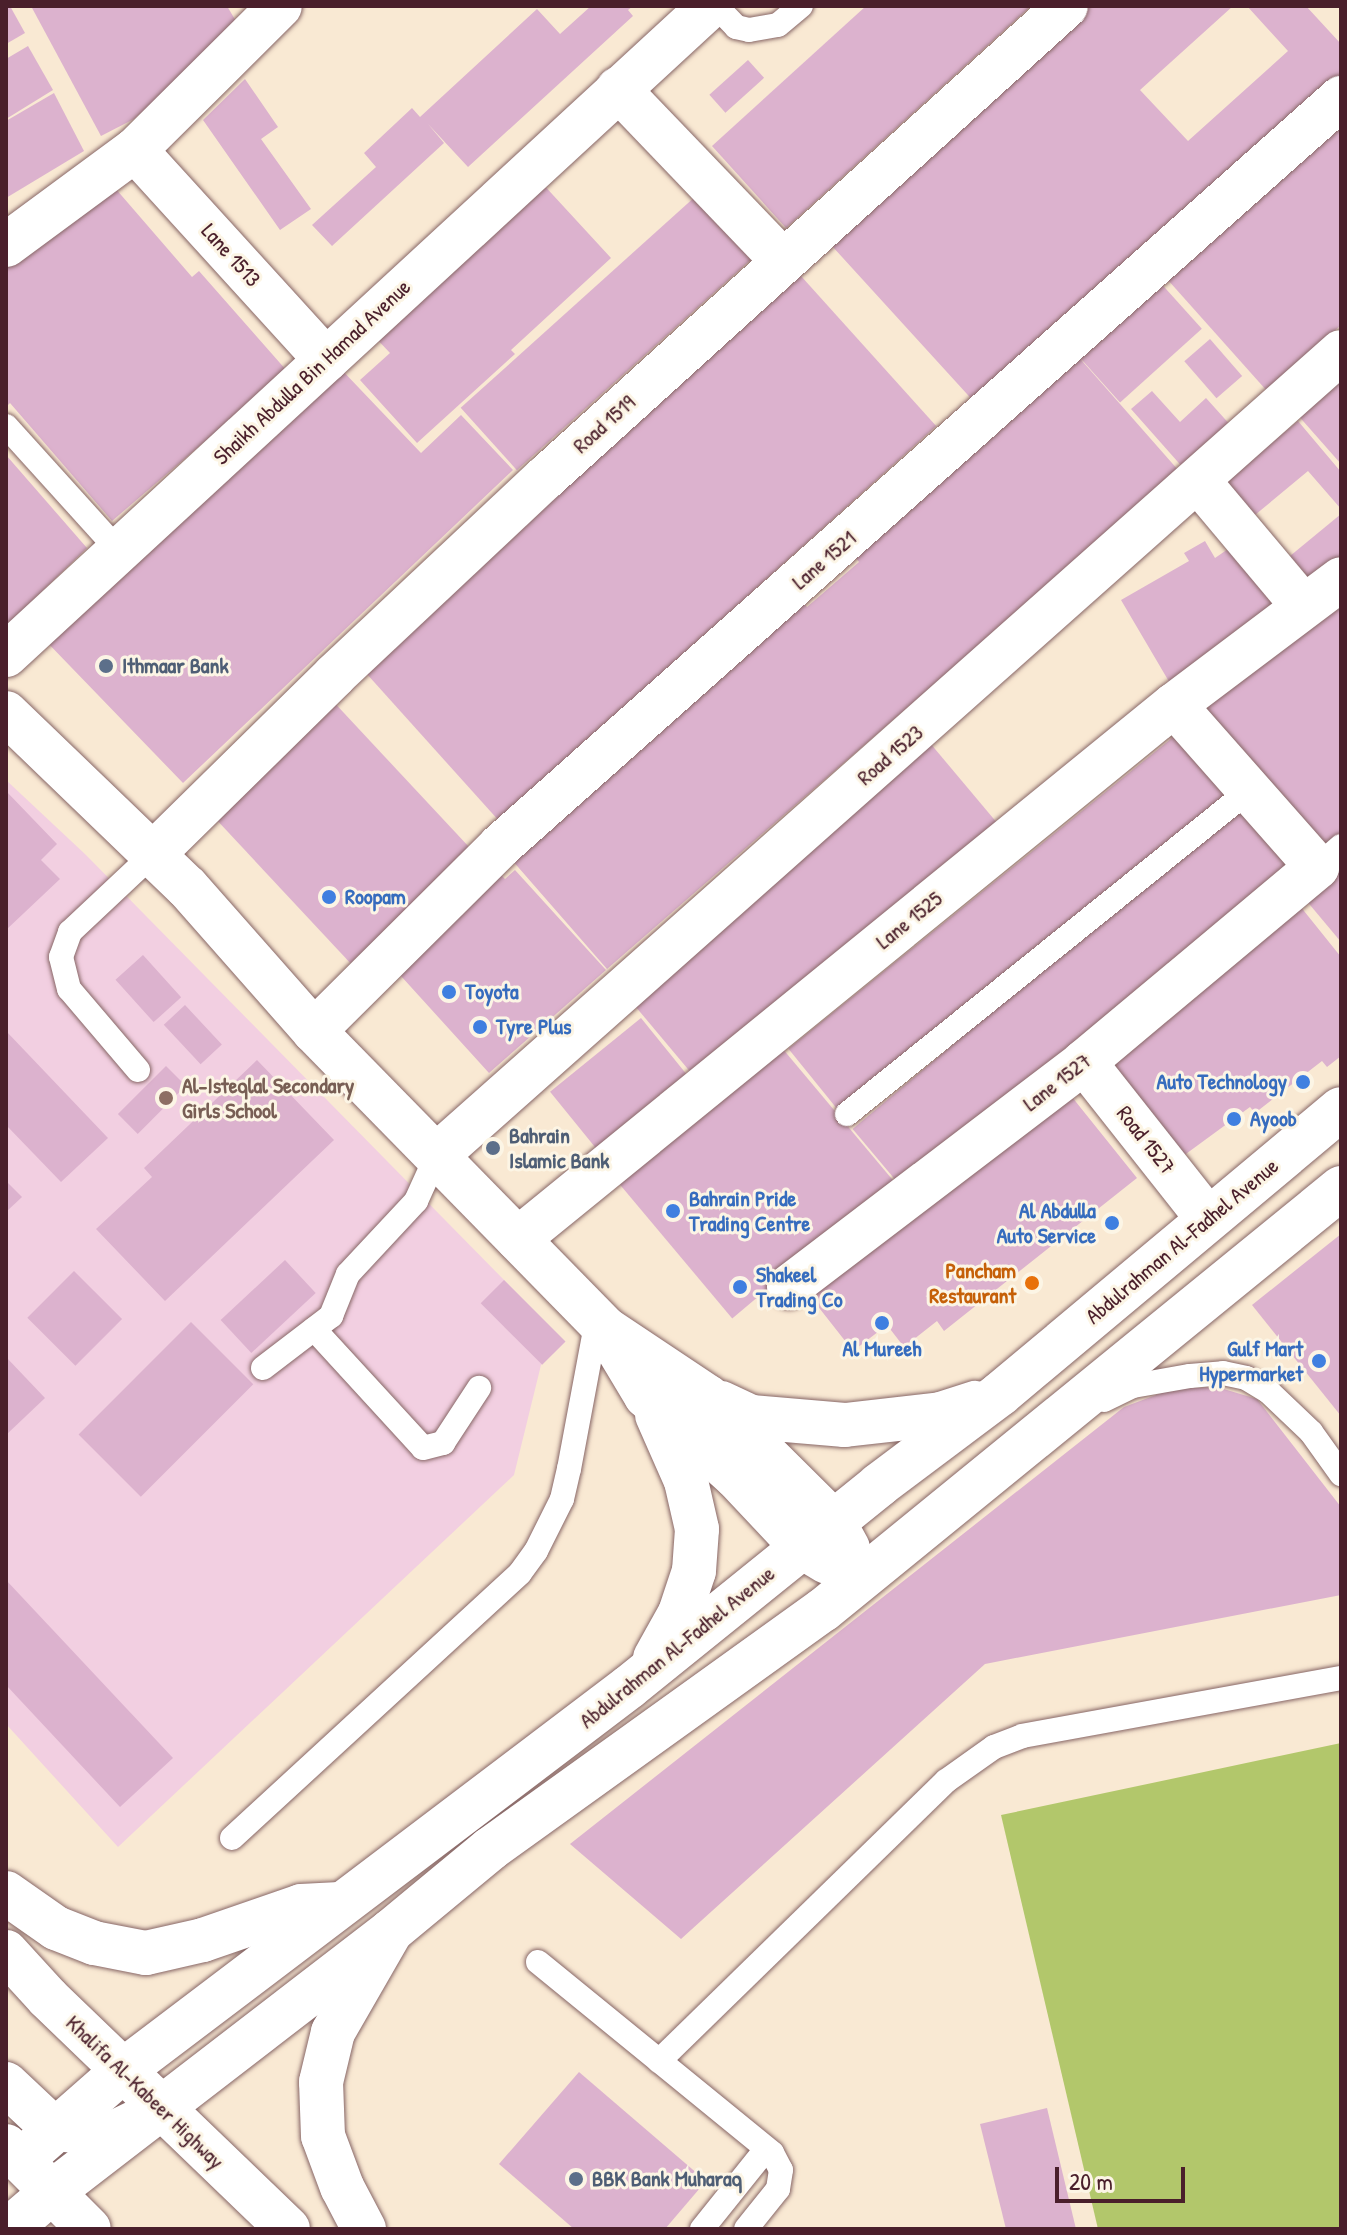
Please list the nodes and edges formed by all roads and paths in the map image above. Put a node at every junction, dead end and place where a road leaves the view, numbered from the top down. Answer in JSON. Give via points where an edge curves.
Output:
{"nodes":[{"id":1,"x":280,"y":6,"type":"edge"},
{"id":2,"x":710,"y":6,"type":"edge"},
{"id":3,"x":716,"y":6,"type":"edge"},
{"id":4,"x":801,"y":6,"type":"edge"},
{"id":5,"x":1066,"y":6,"type":"edge"},
{"id":6,"x":618,"y":89,"type":"junction"},
{"id":7,"x":1341,"y":98,"type":"edge"},
{"id":8,"x":122,"y":159,"type":"junction"},
{"id":9,"x":6,"y":245,"type":"edge"},
{"id":10,"x":783,"y":261,"type":"junction"},
{"id":11,"x":1341,"y":352,"type":"edge"},
{"id":12,"x":326,"y":360,"type":"junction"},
{"id":13,"x":6,"y":426,"type":"edge"},
{"id":14,"x":1199,"y":482,"type":"junction"},
{"id":15,"x":119,"y":551,"type":"junction"},
{"id":16,"x":1341,"y":579,"type":"edge"},
{"id":17,"x":1303,"y":606,"type":"junction"},
{"id":18,"x":6,"y":655,"type":"edge"},
{"id":19,"x":1174,"y":705,"type":"junction"},
{"id":20,"x":6,"y":713,"type":"edge"},
{"id":21,"x":1251,"y":789,"type":"junction"},
{"id":22,"x":154,"y":853,"type":"junction"},
{"id":23,"x":1329,"y":857,"type":"edge"},
{"id":24,"x":314,"y":1031,"type":"junction"},
{"id":25,"x":1084,"y":1062,"type":"junction"},
{"id":26,"x":138,"y":1070,"type":"dead end"},
{"id":27,"x":1341,"y":1109,"type":"edge"},
{"id":28,"x":847,"y":1114,"type":"dead end"},
{"id":29,"x":437,"y":1155,"type":"junction"},
{"id":30,"x":1341,"y":1188,"type":"edge"},
{"id":31,"x":1207,"y":1218,"type":"junction"},
{"id":32,"x":518,"y":1239,"type":"junction"},
{"id":33,"x":789,"y":1287,"type":"dead end"},
{"id":34,"x":601,"y":1324,"type":"junction"},
{"id":35,"x":314,"y":1329,"type":"junction"},
{"id":36,"x":263,"y":1368,"type":"dead end"},
{"id":37,"x":479,"y":1388,"type":"dead end"},
{"id":38,"x":1000,"y":1394,"type":"junction"},
{"id":39,"x":646,"y":1396,"type":"junction"},
{"id":40,"x":708,"y":1397,"type":"junction"},
{"id":41,"x":1045,"y":1429,"type":"junction"},
{"id":42,"x":1341,"y":1474,"type":"edge"},
{"id":43,"x":818,"y":1534,"type":"junction"},
{"id":44,"x":868,"y":1561,"type":"junction"},
{"id":45,"x":1341,"y":1678,"type":"edge"},
{"id":46,"x":629,"y":1687,"type":"junction"},
{"id":47,"x":232,"y":1838,"type":"dead end"},
{"id":48,"x":6,"y":1893,"type":"edge"},
{"id":49,"x":340,"y":1904,"type":"junction"},
{"id":50,"x":391,"y":1931,"type":"junction"},
{"id":51,"x":6,"y":1952,"type":"edge"},
{"id":52,"x":538,"y":1962,"type":"dead end"},
{"id":53,"x":659,"y":2061,"type":"junction"},
{"id":54,"x":125,"y":2069,"type":"junction"},
{"id":55,"x":6,"y":2084,"type":"edge"},
{"id":56,"x":163,"y":2109,"type":"junction"},
{"id":57,"x":54,"y":2129,"type":"junction"},
{"id":58,"x":766,"y":2149,"type":"junction"},
{"id":59,"x":11,"y":2161,"type":"edge"},
{"id":60,"x":52,"y":2192,"type":"junction"},
{"id":61,"x":9,"y":2229,"type":"edge"},
{"id":62,"x":89,"y":2229,"type":"edge"},
{"id":63,"x":288,"y":2229,"type":"edge"},
{"id":64,"x":364,"y":2229,"type":"edge"},
{"id":65,"x":702,"y":2229,"type":"edge"},
{"id":66,"x":746,"y":2229,"type":"edge"}],
"edges":[{"from":1,"to":8,"type":"street"},
{"from":2,"to":6,"type":"street","name":"Shaikh Abdulla Bin Hamad Avenue"},
{"from":3,"to":4,"type":"lane","via":[[736,27],[749,30],[778,25]]},
{"from":5,"to":10,"type":"street","name":"Road 1519"},
{"from":6,"to":10,"type":"street"},
{"from":6,"to":12,"type":"street","name":"Shaikh Abdulla Bin Hamad Avenue"},
{"from":7,"to":24,"type":"street","name":"Lane 1521","via":[[500,846]]},
{"from":8,"to":9,"type":"street"},
{"from":8,"to":12,"type":"street","name":"Lane 1513"},
{"from":10,"to":22,"type":"street","name":"Road 1519","via":[[347,664]]},
{"from":11,"to":14,"type":"street","name":"Road 1523"},
{"from":12,"to":15,"type":"street","name":"Shaikh Abdulla Bin Hamad Avenue"},
{"from":13,"to":15,"type":"lane"},
{"from":14,"to":17,"type":"street"},
{"from":14,"to":29,"type":"street","name":"Road 1523"},
{"from":15,"to":18,"type":"street","name":"Shaikh Abdulla Bin Hamad Avenue"},
{"from":16,"to":17,"type":"street","name":"Lane 1525"},
{"from":17,"to":19,"type":"street","name":"Lane 1525"},
{"from":19,"to":21,"type":"street","name":"Lane 1527"},
{"from":19,"to":32,"type":"street","name":"Lane 1525"},
{"from":20,"to":22,"type":"street"},
{"from":21,"to":23,"type":"street","name":"Lane 1527"},
{"from":21,"to":28,"type":"lane"},
{"from":22,"to":24,"type":"street"},
{"from":22,"to":26,"type":"lane","via":[[70,932],[61,957],[69,989]]},
{"from":23,"to":25,"type":"street","name":"Lane 1527"},
{"from":24,"to":29,"type":"street"},
{"from":25,"to":31,"type":"street","name":"Road 1527"},
{"from":25,"to":33,"type":"street","name":"Lane 1527"},
{"from":27,"to":31,"type":"street","name":"Abdulrahman Al-Fadhel Avenue"},
{"from":29,"to":32,"type":"street"},
{"from":29,"to":35,"type":"lane","via":[[416,1201],[348,1274],[337,1308]]},
{"from":30,"to":41,"type":"street"},
{"from":31,"to":38,"type":"street","name":"Abdulrahman Al-Fadhel Avenue"},
{"from":32,"to":34,"type":"street"},
{"from":34,"to":39,"type":"street"},
{"from":34,"to":40,"type":"street"},
{"from":34,"to":47,"type":"lane","via":[[566,1484],[536,1551],[508,1584]]},
{"from":35,"to":36,"type":"lane"},
{"from":35,"to":37,"type":"lane","via":[[423,1448],[443,1443]]},
{"from":38,"to":40,"type":"street","via":[[941,1414],[845,1425],[751,1417]]},
{"from":38,"to":43,"type":"street","name":"Abdulrahman Al-Fadhel Avenue"},
{"from":39,"to":43,"type":"street","via":[[736,1477]]},
{"from":39,"to":46,"type":"street","via":[[686,1481],[697,1529],[694,1571],[680,1613],[660,1653]]},
{"from":40,"to":43,"type":"street"},
{"from":41,"to":42,"type":"lane","via":[[1133,1386],[1223,1373],[1246,1378],[1269,1392],[1311,1432]]},
{"from":41,"to":44,"type":"street"},
{"from":43,"to":44,"type":"street","via":[[824,1562]]},
{"from":43,"to":46,"type":"street","name":"Abdulrahman Al-Fadhel Avenue"},
{"from":44,"to":50,"type":"street","via":[[823,1610],[490,1849]]},
{"from":45,"to":53,"type":"lane","via":[[1022,1736],[994,1747],[946,1781]]},
{"from":46,"to":49,"type":"street","name":"Abdulrahman Al-Fadhel Avenue"},
{"from":48,"to":49,"type":"street","via":[[56,1928],[94,1943],[146,1953],[203,1940],[301,1906]]},
{"from":49,"to":54,"type":"street","name":"Abdulrahman Al-Fadhel Avenue"},
{"from":50,"to":56,"type":"street"},
{"from":50,"to":64,"type":"street","via":[[333,2032],[321,2082],[323,2136]]},
{"from":51,"to":54,"type":"street","name":"Khalifa Al-Kabeer Highway"},
{"from":52,"to":53,"type":"lane"},
{"from":53,"to":58,"type":"lane"},
{"from":54,"to":56,"type":"street","name":"Khalifa Al-Kabeer Highway"},
{"from":54,"to":57,"type":"street","name":"Abdulrahman Al-Fadhel Avenue"},
{"from":55,"to":57,"type":"street"},
{"from":56,"to":57,"type":"street","via":[[111,2134]]},
{"from":56,"to":60,"type":"street"},
{"from":56,"to":63,"type":"street","name":"Khalifa Al-Kabeer Highway"},
{"from":57,"to":59,"type":"street","name":"Abdulrahman Al-Fadhel Avenue"},
{"from":58,"to":65,"type":"lane"},
{"from":58,"to":66,"type":"lane","via":[[777,2161],[778,2189]]},
{"from":59,"to":60,"type":"street"},
{"from":60,"to":61,"type":"street"},
{"from":60,"to":62,"type":"street"}]}
